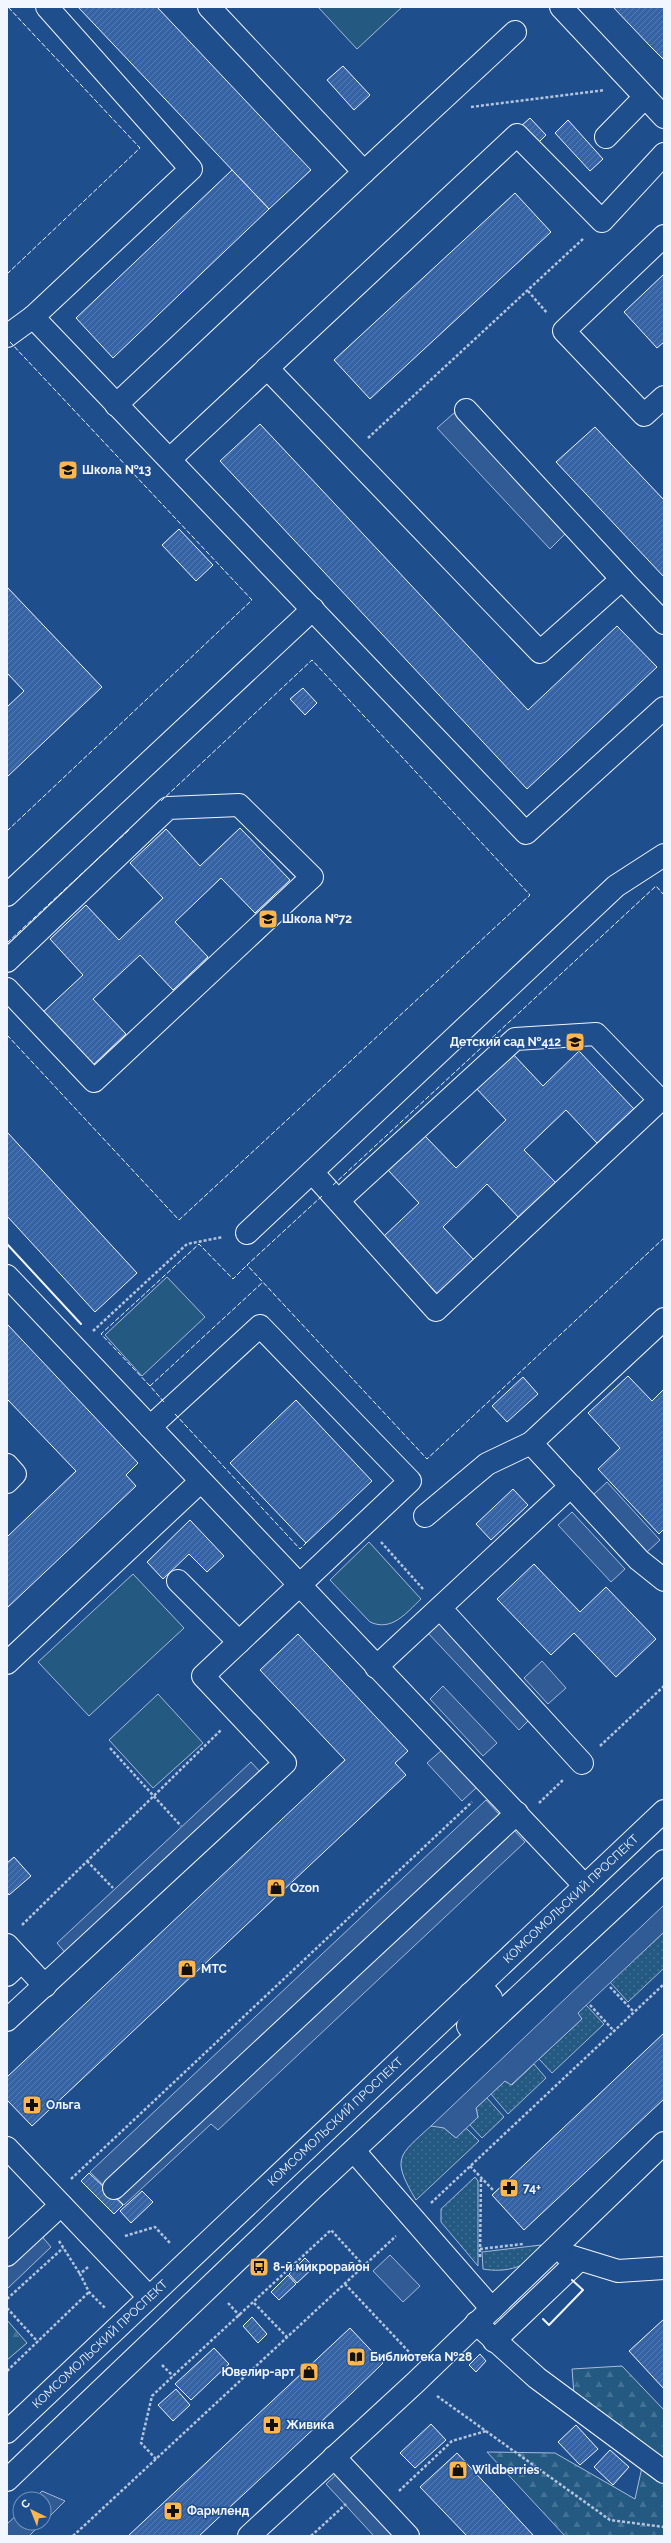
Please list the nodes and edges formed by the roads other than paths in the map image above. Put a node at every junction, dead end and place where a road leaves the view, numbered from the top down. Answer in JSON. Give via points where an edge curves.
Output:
{"nodes":[{"id":1,"x":47,"y":7,"type":"edge"},
{"id":2,"x":209,"y":7,"type":"edge"},
{"id":3,"x":560,"y":7,"type":"edge"},
{"id":4,"x":515,"y":32,"type":"dead end"},
{"id":5,"x":640,"y":91,"type":"junction"},
{"id":6,"x":664,"y":117,"type":"edge"},
{"id":7,"x":606,"y":137,"type":"dead end"},
{"id":8,"x":664,"y":154,"type":"edge"},
{"id":9,"x":364,"y":172,"type":"junction"},
{"id":10,"x":664,"y":236,"type":"edge"},
{"id":11,"x":33,"y":317,"type":"junction"},
{"id":12,"x":7,"y":336,"type":"edge"},
{"id":13,"x":267,"y":368,"type":"junction"},
{"id":14,"x":664,"y":397,"type":"edge"},
{"id":15,"x":116,"y":405,"type":"junction"},
{"id":16,"x":466,"y":410,"type":"dead end"},
{"id":17,"x":170,"y":459,"type":"junction"},
{"id":18,"x":622,"y":580,"type":"junction"},
{"id":19,"x":313,"y":609,"type":"junction"},
{"id":20,"x":664,"y":623,"type":"edge"},
{"id":21,"x":664,"y":708,"type":"edge"},
{"id":22,"x":664,"y":855,"type":"edge"},
{"id":23,"x":7,"y":895,"type":"edge"},
{"id":24,"x":7,"y":961,"type":"edge"},
{"id":25,"x":7,"y":989,"type":"edge"},
{"id":26,"x":312,"y":1172,"type":"junction"},
{"id":27,"x":338,"y":1201,"type":"junction"},
{"id":28,"x":247,"y":1233,"type":"road end"},
{"id":29,"x":7,"y":1276,"type":"edge"},
{"id":30,"x":664,"y":1319,"type":"edge"},
{"id":31,"x":150,"y":1427,"type":"junction"},
{"id":32,"x":531,"y":1443,"type":"junction"},
{"id":33,"x":7,"y":1465,"type":"edge"},
{"id":34,"x":201,"y":1481,"type":"junction"},
{"id":35,"x":7,"y":1482,"type":"edge"},
{"id":36,"x":571,"y":1486,"type":"junction"},
{"id":37,"x":425,"y":1516,"type":"dead end"},
{"id":38,"x":664,"y":1580,"type":"edge"},
{"id":39,"x":178,"y":1581,"type":"dead end"},
{"id":40,"x":300,"y":1585,"type":"junction"},
{"id":41,"x":440,"y":1608,"type":"junction"},
{"id":42,"x":239,"y":1642,"type":"junction"},
{"id":43,"x":7,"y":1663,"type":"edge"},
{"id":44,"x":376,"y":1667,"type":"junction"},
{"id":45,"x":582,"y":1763,"type":"dead end"},
{"id":46,"x":664,"y":1811,"type":"edge"},
{"id":47,"x":517,"y":1813,"type":"junction"},
{"id":48,"x":664,"y":1861,"type":"edge"},
{"id":49,"x":584,"y":1886,"type":"junction"},
{"id":50,"x":12,"y":1937,"type":"edge"},
{"id":51,"x":14,"y":1968,"type":"edge"},
{"id":52,"x":45,"y":1986,"type":"junction"},
{"id":53,"x":470,"y":1994,"type":"junction"},
{"id":54,"x":7,"y":2020,"type":"edge"},
{"id":55,"x":664,"y":2143,"type":"edge"},
{"id":56,"x":7,"y":2148,"type":"edge"},
{"id":57,"x":354,"y":2151,"type":"junction"},
{"id":58,"x":114,"y":2188,"type":"dead end"},
{"id":59,"x":314,"y":2188,"type":"junction"},
{"id":60,"x":56,"y":2201,"type":"junction"},
{"id":61,"x":552,"y":2249,"type":"junction"},
{"id":62,"x":7,"y":2255,"type":"edge"},
{"id":63,"x":579,"y":2260,"type":"junction"},
{"id":64,"x":664,"y":2268,"type":"edge"},
{"id":65,"x":149,"y":2297,"type":"junction"},
{"id":66,"x":483,"y":2309,"type":"junction"},
{"id":67,"x":173,"y":2322,"type":"junction"},
{"id":68,"x":494,"y":2341,"type":"junction"},
{"id":69,"x":7,"y":2432,"type":"edge"},
{"id":70,"x":334,"y":2457,"type":"junction"},
{"id":71,"x":664,"y":2472,"type":"edge"},
{"id":72,"x":7,"y":2480,"type":"edge"},
{"id":73,"x":250,"y":2536,"type":"edge"},
{"id":74,"x":408,"y":2536,"type":"edge"}],
"edges":[{"from":1,"to":11,"type":"main road","via":[[191,169]]},
{"from":2,"to":9,"type":"main road"},
{"from":3,"to":5,"type":"main road"},
{"from":4,"to":9,"type":"main road"},
{"from":5,"to":6,"type":"main road"},
{"from":5,"to":7,"type":"main road"},
{"from":8,"to":13,"type":"main road","via":[[602,221],[517,135]]},
{"from":9,"to":15,"type":"main road"},
{"from":10,"to":14,"type":"main road","via":[[564,331],[644,416]]},
{"from":11,"to":12,"type":"main road"},
{"from":11,"to":15,"type":"main road"},
{"from":13,"to":17,"type":"main road"},
{"from":13,"to":18,"type":"main road","via":[[540,652]]},
{"from":15,"to":17,"type":"main road"},
{"from":16,"to":18,"type":"main road"},
{"from":17,"to":19,"type":"main road"},
{"from":18,"to":20,"type":"main road"},
{"from":19,"to":21,"type":"main road","via":[[526,833]]},
{"from":19,"to":23,"type":"main road"},
{"from":22,"to":26,"type":"main road","via":[[616,886]]},
{"from":24,"to":25,"type":"main road","via":[[168,808],[239,805],[312,877],[94,1080]]},
{"from":26,"to":27,"type":"main road"},
{"from":26,"to":28,"type":"main road"},
{"from":27,"to":27,"type":"main road","via":[[436,1310],[660,1100],[596,1034],[515,1039]]},
{"from":29,"to":31,"type":"main road"},
{"from":30,"to":32,"type":"main road"},
{"from":31,"to":34,"type":"main road"},
{"from":31,"to":40,"type":"main road","via":[[260,1326],[410,1482]]},
{"from":32,"to":36,"type":"main road"},
{"from":32,"to":37,"type":"main road","via":[[487,1464]]},
{"from":33,"to":35,"type":"main road","via":[[15,1474]]},
{"from":34,"to":40,"type":"main road"},
{"from":34,"to":43,"type":"main road"},
{"from":36,"to":38,"type":"main road","via":[[639,1560]]},
{"from":36,"to":41,"type":"main road"},
{"from":39,"to":42,"type":"main road"},
{"from":40,"to":42,"type":"main road"},
{"from":40,"to":44,"type":"main road"},
{"from":41,"to":44,"type":"main road"},
{"from":41,"to":45,"type":"main road"},
{"from":42,"to":52,"type":"main road","via":[[203,1676],[285,1763]]},
{"from":44,"to":47,"type":"main road"},
{"from":46,"to":49,"type":"main road","name":"КОМСОМОЛЬСКИЙ ПРОСПЕКТ"},
{"from":47,"to":49,"type":"main road"},
{"from":47,"to":58,"type":"main road"},
{"from":48,"to":57,"type":"main road"},
{"from":49,"to":53,"type":"main road","name":"КОМСОМОЛЬСКИЙ ПРОСПЕКТ"},
{"from":50,"to":51,"type":"main road"},
{"from":51,"to":52,"type":"main road"},
{"from":52,"to":54,"type":"main road"},
{"from":53,"to":59,"type":"main road","via":[[484,1990],[489,1994],[490,2001],[484,2010],[345,2142]]},
{"from":53,"to":65,"type":"main road","name":"КОМСОМОЛЬСКИЙ ПРОСПЕКТ"},
{"from":55,"to":61,"type":"main road"},
{"from":56,"to":60,"type":"main road"},
{"from":57,"to":59,"type":"main road"},
{"from":57,"to":66,"type":"main road","via":[[414,2219]]},
{"from":59,"to":67,"type":"main road"},
{"from":60,"to":62,"type":"main road"},
{"from":60,"to":65,"type":"main road"},
{"from":61,"to":63,"type":"main road"},
{"from":61,"to":66,"type":"main road"},
{"from":63,"to":64,"type":"main road","via":[[618,2271]]},
{"from":63,"to":68,"type":"main road"},
{"from":65,"to":67,"type":"main road"},
{"from":65,"to":69,"type":"main road","name":"КОМСОМОЛЬСКИЙ ПРОСПЕКТ"},
{"from":66,"to":68,"type":"main road"},
{"from":66,"to":70,"type":"main road","via":[[422,2376]]},
{"from":67,"to":72,"type":"main road"},
{"from":68,"to":71,"type":"main road","via":[[537,2378]]},
{"from":70,"to":73,"type":"main road"},
{"from":70,"to":74,"type":"main road"}]}
